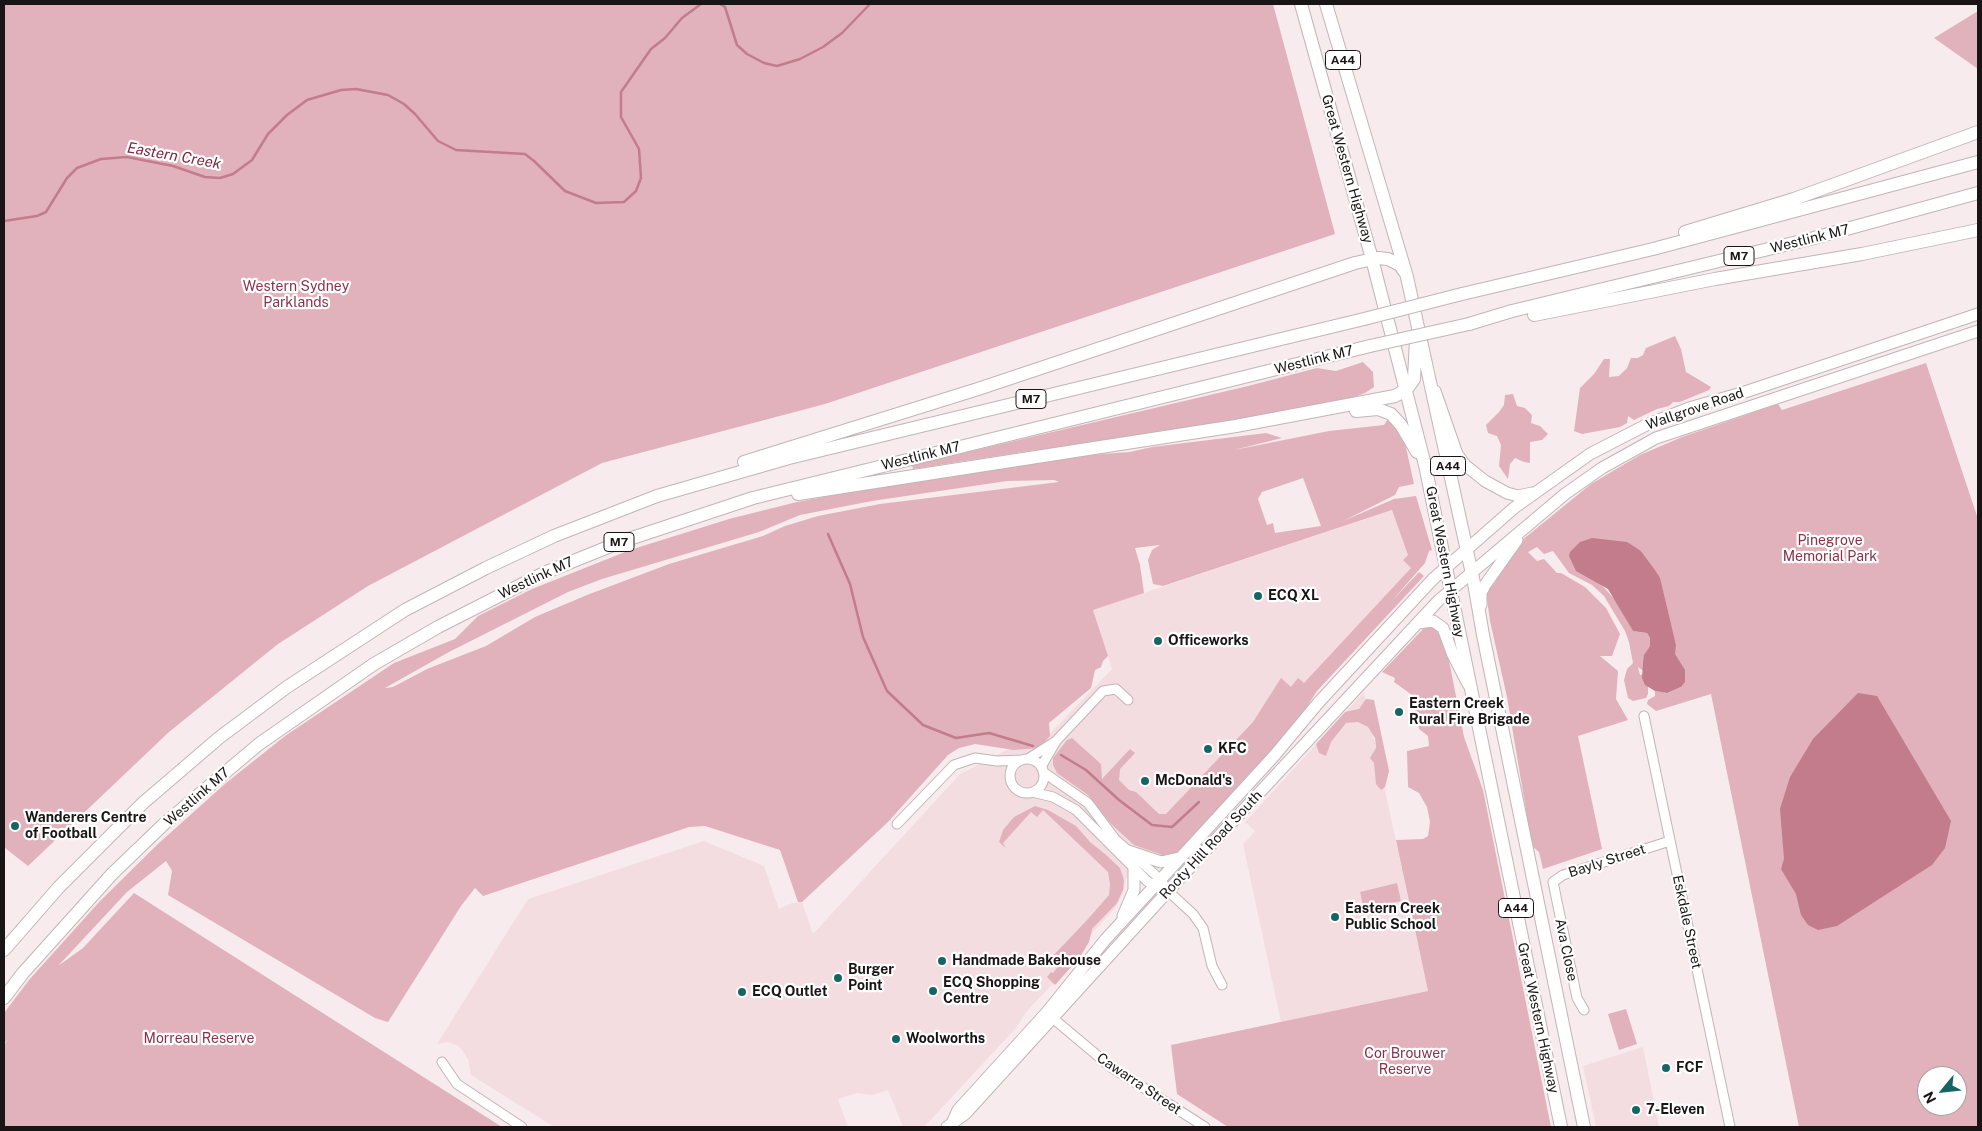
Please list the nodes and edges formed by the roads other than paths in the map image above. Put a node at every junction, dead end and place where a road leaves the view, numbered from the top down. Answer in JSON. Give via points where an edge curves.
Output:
{"nodes":[{"id":1,"x":1301,"y":4,"type":"edge"},
{"id":2,"x":1326,"y":4,"type":"edge"},
{"id":3,"x":1978,"y":132,"type":"edge"},
{"id":4,"x":1978,"y":162,"type":"edge"},
{"id":5,"x":1978,"y":194,"type":"edge"},
{"id":6,"x":1978,"y":230,"type":"edge"},
{"id":7,"x":1367,"y":240,"type":"junction"},
{"id":8,"x":1653,"y":249,"type":"junction"},
{"id":9,"x":1372,"y":259,"type":"junction"},
{"id":10,"x":1407,"y":277,"type":"junction"},
{"id":11,"x":1206,"y":312,"type":"junction"},
{"id":12,"x":1978,"y":314,"type":"edge"},
{"id":13,"x":1499,"y":315,"type":"junction"},
{"id":14,"x":1416,"y":319,"type":"junction"},
{"id":15,"x":1978,"y":331,"type":"edge"},
{"id":16,"x":1431,"y":382,"type":"junction"},
{"id":17,"x":1407,"y":389,"type":"junction"},
{"id":18,"x":1318,"y":412,"type":"junction"},
{"id":19,"x":1425,"y":465,"type":"junction"},
{"id":20,"x":699,"y":483,"type":"junction"},
{"id":21,"x":1534,"y":493,"type":"junction"},
{"id":22,"x":753,"y":498,"type":"junction"},
{"id":23,"x":1532,"y":521,"type":"junction"},
{"id":24,"x":1467,"y":549,"type":"junction"},
{"id":25,"x":1446,"y":568,"type":"junction"},
{"id":26,"x":1472,"y":572,"type":"junction"},
{"id":27,"x":1451,"y":590,"type":"junction"},
{"id":28,"x":1418,"y":622,"type":"junction"},
{"id":29,"x":1483,"y":635,"type":"junction"},
{"id":30,"x":1470,"y":688,"type":"junction"},
{"id":31,"x":1128,"y":700,"type":"dead end"},
{"id":32,"x":1644,"y":716,"type":"dead end"},
{"id":33,"x":1056,"y":741,"type":"junction"},
{"id":34,"x":1025,"y":759,"type":"junction"},
{"id":35,"x":997,"y":761,"type":"junction"},
{"id":36,"x":1042,"y":770,"type":"junction"},
{"id":37,"x":1010,"y":778,"type":"junction"},
{"id":38,"x":1032,"y":792,"type":"junction"},
{"id":39,"x":896,"y":824,"type":"dead end"},
{"id":40,"x":1670,"y":841,"type":"junction"},
{"id":41,"x":1128,"y":850,"type":"junction"},
{"id":42,"x":1180,"y":858,"type":"junction"},
{"id":43,"x":1134,"y":868,"type":"junction"},
{"id":44,"x":1157,"y":883,"type":"junction"},
{"id":45,"x":1553,"y":888,"type":"joint"},
{"id":46,"x":1168,"y":891,"type":"junction"},
{"id":47,"x":1120,"y":924,"type":"junction"},
{"id":48,"x":4,"y":950,"type":"edge"},
{"id":49,"x":1222,"y":984,"type":"dead end"},
{"id":50,"x":4,"y":998,"type":"edge"},
{"id":51,"x":1584,"y":1010,"type":"dead end"},
{"id":52,"x":1050,"y":1015,"type":"junction"},
{"id":53,"x":442,"y":1062,"type":"dead end"},
{"id":54,"x":954,"y":1125,"type":"edge"},
{"id":55,"x":522,"y":1127,"type":"edge"},
{"id":56,"x":1204,"y":1127,"type":"edge"},
{"id":57,"x":1561,"y":1127,"type":"edge"},
{"id":58,"x":1584,"y":1127,"type":"edge"},
{"id":59,"x":1730,"y":1127,"type":"edge"}],
"edges":[{"from":1,"to":7,"type":"highway","name":"Great Western Highway","number":"A44"},
{"from":2,"to":10,"type":"highway","name":"Great Western Highway","number":"A44"},
{"from":3,"to":8,"type":"highway","via":[[1794,198],[1661,239]]},
{"from":4,"to":8,"type":"highway","name":"Westlink M7","number":"M7"},
{"from":5,"to":13,"type":"highway","name":"Westlink M7","number":"M7"},
{"from":6,"to":13,"type":"highway","via":[[1512,319]]},
{"from":7,"to":9,"type":"highway","name":"Great Western Highway","number":"A44"},
{"from":7,"to":11,"type":"highway","via":[[1362,253],[1274,283]]},
{"from":8,"to":20,"type":"highway","name":"Westlink M7","number":"M7","bridge":true,"via":[[798,456]]},
{"from":9,"to":10,"type":"highway","via":[[1394,261]]},
{"from":9,"to":11,"type":"highway"},
{"from":9,"to":17,"type":"highway","name":"Great Western Highway","number":"A44"},
{"from":10,"to":14,"type":"highway","name":"Great Western Highway","number":"A44"},
{"from":11,"to":20,"type":"highway","via":[[978,389],[744,462]]},
{"from":12,"to":21,"type":"main road","name":"Wallgrove Road","via":[[1663,418],[1597,450]]},
{"from":13,"to":22,"type":"highway","name":"Westlink M7","number":"M7","bridge":true},
{"from":14,"to":16,"type":"highway","name":"Great Western Highway","number":"A44"},
{"from":14,"to":17,"type":"highway","via":[[1416,372]]},
{"from":15,"to":23,"type":"main road","name":"Wallgrove Road","via":[[1656,438],[1602,468]]},
{"from":16,"to":21,"type":"main road","via":[[1465,465],[1484,481],[1507,493],[1518,496]]},
{"from":16,"to":24,"type":"highway","name":"Great Western Highway","number":"A44"},
{"from":17,"to":18,"type":"highway","number":"M7","via":[[1395,396]]},
{"from":17,"to":19,"type":"highway","name":"Great Western Highway","number":"A44"},
{"from":18,"to":19,"type":"highway","number":"M7","via":[[1378,410],[1391,414],[1402,425]]},
{"from":18,"to":22,"type":"highway","number":"M7","via":[[811,493]]},
{"from":19,"to":25,"type":"highway","name":"Great Western Highway","number":"A44"},
{"from":20,"to":48,"type":"highway","name":"Westlink M7","number":"M7","via":[[610,513],[486,568],[405,610],[337,652],[220,737],[142,803],[72,873]]},
{"from":21,"to":24,"type":"main road","name":"Wallgrove Road"},
{"from":22,"to":50,"type":"highway","name":"Westlink M7","number":"M7","via":[[623,541],[544,573],[446,623],[366,669],[259,744],[164,824],[76,913]]},
{"from":23,"to":26,"type":"main road","name":"Wallgrove Road"},
{"from":23,"to":29,"type":"main road","via":[[1482,590]]},
{"from":24,"to":25,"type":"main road","name":"Wallgrove Road"},
{"from":24,"to":26,"type":"highway","name":"Great Western Highway","number":"A44"},
{"from":25,"to":27,"type":"highway","name":"Great Western Highway","number":"A44"},
{"from":25,"to":42,"type":"main road","name":"Rooty Hill Road South","via":[[1319,702]]},
{"from":26,"to":27,"type":"main road","name":"Rooty Hill Road South"},
{"from":26,"to":29,"type":"highway","name":"Great Western Highway","number":"A44"},
{"from":27,"to":28,"type":"main road","name":"Rooty Hill Road South"},
{"from":27,"to":30,"type":"highway","name":"Great Western Highway","number":"A44"},
{"from":28,"to":30,"type":"main road","via":[[1433,621],[1443,628]]},
{"from":28,"to":46,"type":"main road","name":"Rooty Hill Road South"},
{"from":29,"to":58,"type":"highway","name":"Great Western Highway","number":"A44"},
{"from":30,"to":57,"type":"highway","name":"Great Western Highway","number":"A44"},
{"from":31,"to":33,"type":"street","via":[[1116,689],[1103,690]]},
{"from":32,"to":40,"type":"street","name":"Eskdale Street"},
{"from":33,"to":34,"type":"street"},
{"from":33,"to":36,"type":"street"},
{"from":34,"to":35,"type":"street"},
{"from":34,"to":36,"type":"street","via":[[1033,760]]},
{"from":34,"to":37,"type":"street","via":[[1013,767]]},
{"from":35,"to":37,"type":"street"},
{"from":35,"to":39,"type":"street","via":[[975,758],[954,765]]},
{"from":36,"to":38,"type":"street","via":[[1043,782]]},
{"from":36,"to":41,"type":"street","via":[[1082,798]]},
{"from":37,"to":38,"type":"street","via":[[1019,790]]},
{"from":38,"to":43,"type":"street","via":[[1053,797],[1076,810]]},
{"from":40,"to":45,"type":"street","name":"Bayly Street","via":[[1556,878]]},
{"from":40,"to":59,"type":"street","name":"Eskdale Street"},
{"from":41,"to":42,"type":"main road","via":[[1161,862]]},
{"from":41,"to":44,"type":"street"},
{"from":42,"to":44,"type":"main road","name":"Rooty Hill Road South"},
{"from":43,"to":44,"type":"street"},
{"from":43,"to":47,"type":"main road","via":[[1134,890]]},
{"from":44,"to":46,"type":"street"},
{"from":44,"to":47,"type":"main road","name":"Rooty Hill Road South"},
{"from":45,"to":51,"type":"street","name":"Ava Close","via":[[1577,998]]},
{"from":46,"to":49,"type":"street","via":[[1193,914],[1202,928],[1212,966]]},
{"from":46,"to":52,"type":"main road","name":"Rooty Hill Road South"},
{"from":47,"to":52,"type":"main road","name":"Rooty Hill Road South"},
{"from":52,"to":54,"type":"main road","name":"Rooty Hill Road South","via":[[958,1110]]},
{"from":52,"to":56,"type":"street","name":"Cawarra Street","via":[[1111,1068]]},
{"from":53,"to":55,"type":"street","via":[[457,1084]]}]}
